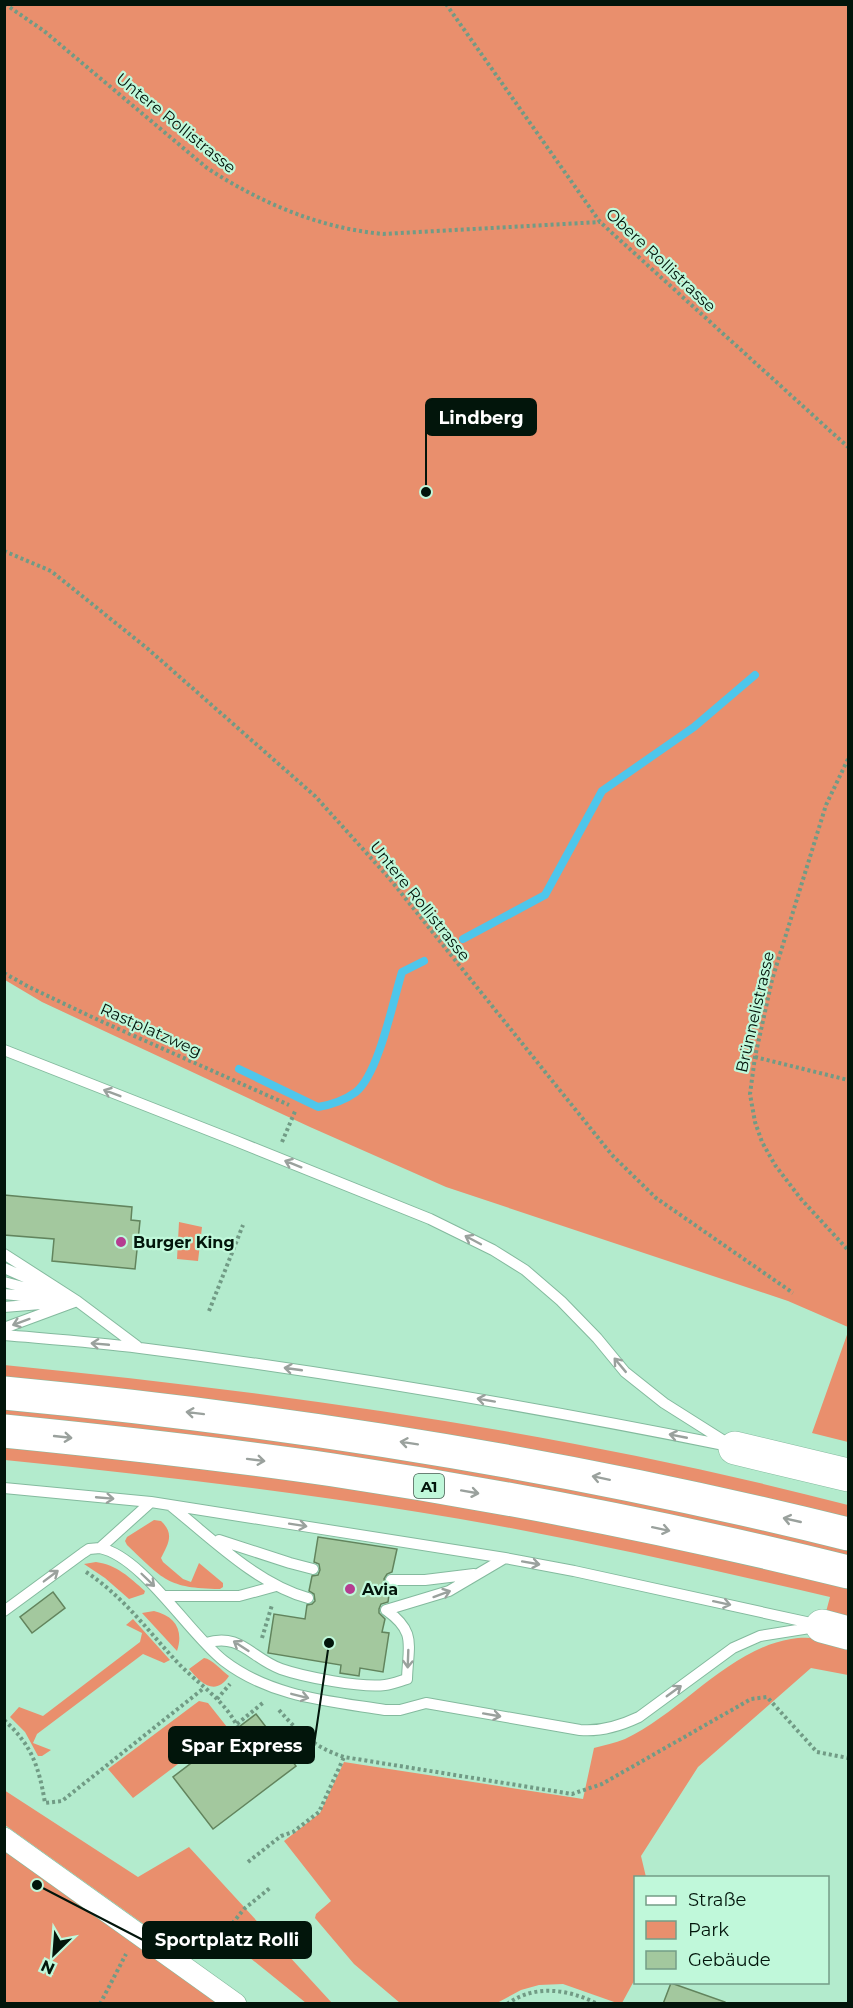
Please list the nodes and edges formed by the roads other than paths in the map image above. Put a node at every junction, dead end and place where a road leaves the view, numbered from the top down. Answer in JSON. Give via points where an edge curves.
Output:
{"nodes":[{"id":1,"x":4,"y":1050,"type":"edge"},
{"id":2,"x":4,"y":1254,"type":"edge"},
{"id":3,"x":4,"y":1268,"type":"edge"},
{"id":4,"x":4,"y":1282,"type":"edge"},
{"id":5,"x":4,"y":1294,"type":"edge"},
{"id":6,"x":77,"y":1301,"type":"junction"},
{"id":7,"x":4,"y":1307,"type":"edge"},
{"id":8,"x":4,"y":1328,"type":"edge"},
{"id":9,"x":4,"y":1335,"type":"edge"},
{"id":10,"x":139,"y":1347,"type":"junction"},
{"id":11,"x":4,"y":1393,"type":"edge"},
{"id":12,"x":4,"y":1431,"type":"edge"},
{"id":13,"x":735,"y":1448,"type":"junction"},
{"id":14,"x":849,"y":1475,"type":"edge"},
{"id":15,"x":4,"y":1488,"type":"edge"},
{"id":16,"x":151,"y":1502,"type":"junction"},
{"id":17,"x":170,"y":1505,"type":"junction"},
{"id":18,"x":849,"y":1534,"type":"edge"},
{"id":19,"x":210,"y":1537,"type":"junction"},
{"id":20,"x":100,"y":1548,"type":"junction"},
{"id":21,"x":505,"y":1558,"type":"junction"},
{"id":22,"x":313,"y":1569,"type":"dead end"},
{"id":23,"x":849,"y":1572,"type":"edge"},
{"id":24,"x":480,"y":1573,"type":"junction"},
{"id":25,"x":391,"y":1580,"type":"dead end"},
{"id":26,"x":276,"y":1587,"type":"junction"},
{"id":27,"x":164,"y":1596,"type":"junction"},
{"id":28,"x":308,"y":1598,"type":"dead end"},
{"id":29,"x":4,"y":1611,"type":"edge"},
{"id":30,"x":835,"y":1629,"type":"edge"},
{"id":31,"x":206,"y":1643,"type":"junction"},
{"id":32,"x":4,"y":1838,"type":"edge"},
{"id":33,"x":236,"y":2004,"type":"edge"}],
"edges":[{"from":13,"to":1,"type":"lane","one_way":true,"via":[[664,1403],[625,1372],[573,1313],[541,1282],[509,1259],[430,1219]]},
{"from":2,"to":6,"type":"lane"},
{"from":3,"to":6,"type":"lane"},
{"from":4,"to":6,"type":"lane"},
{"from":5,"to":6,"type":"lane"},
{"from":6,"to":7,"type":"lane"},
{"from":6,"to":8,"type":"lane","one_way":true},
{"from":6,"to":10,"type":"lane"},
{"from":10,"to":9,"type":"lane","one_way":true},
{"from":13,"to":10,"type":"lane","one_way":true,"via":[[569,1414]]},
{"from":18,"to":11,"type":"highway","number":"A1","one_way":true,"via":[[607,1479],[426,1446],[183,1412]]},
{"from":12,"to":23,"type":"highway","number":"A1","one_way":true,"via":[[276,1462],[473,1493],[618,1519]]},
{"from":13,"to":14,"type":"highway"},
{"from":15,"to":16,"type":"lane","one_way":true},
{"from":16,"to":17,"type":"lane"},
{"from":16,"to":20,"type":"lane"},
{"from":17,"to":19,"type":"lane"},
{"from":17,"to":21,"type":"lane","one_way":true},
{"from":19,"to":22,"type":"lane"},
{"from":19,"to":26,"type":"lane"},
{"from":20,"to":27,"type":"lane","one_way":true,"via":[[114,1552]]},
{"from":29,"to":20,"type":"lane","one_way":true,"via":[[70,1561],[90,1549]]},
{"from":21,"to":24,"type":"lane"},
{"from":21,"to":30,"type":"lane","one_way":true},
{"from":24,"to":25,"type":"lane"},
{"from":24,"to":31,"type":"lane","via":[[449,1592],[386,1610],[404,1624],[408,1636],[407,1679],[392,1684],[310,1677],[268,1663],[234,1641]]},
{"from":26,"to":27,"type":"lane","via":[[239,1596]]},
{"from":26,"to":28,"type":"lane"},
{"from":27,"to":31,"type":"lane"},
{"from":31,"to":30,"type":"lane","one_way":true,"via":[[239,1671],[271,1687],[310,1698],[385,1710],[426,1703],[591,1731],[639,1717],[733,1648],[760,1636]]},
{"from":32,"to":33,"type":"street"}]}
